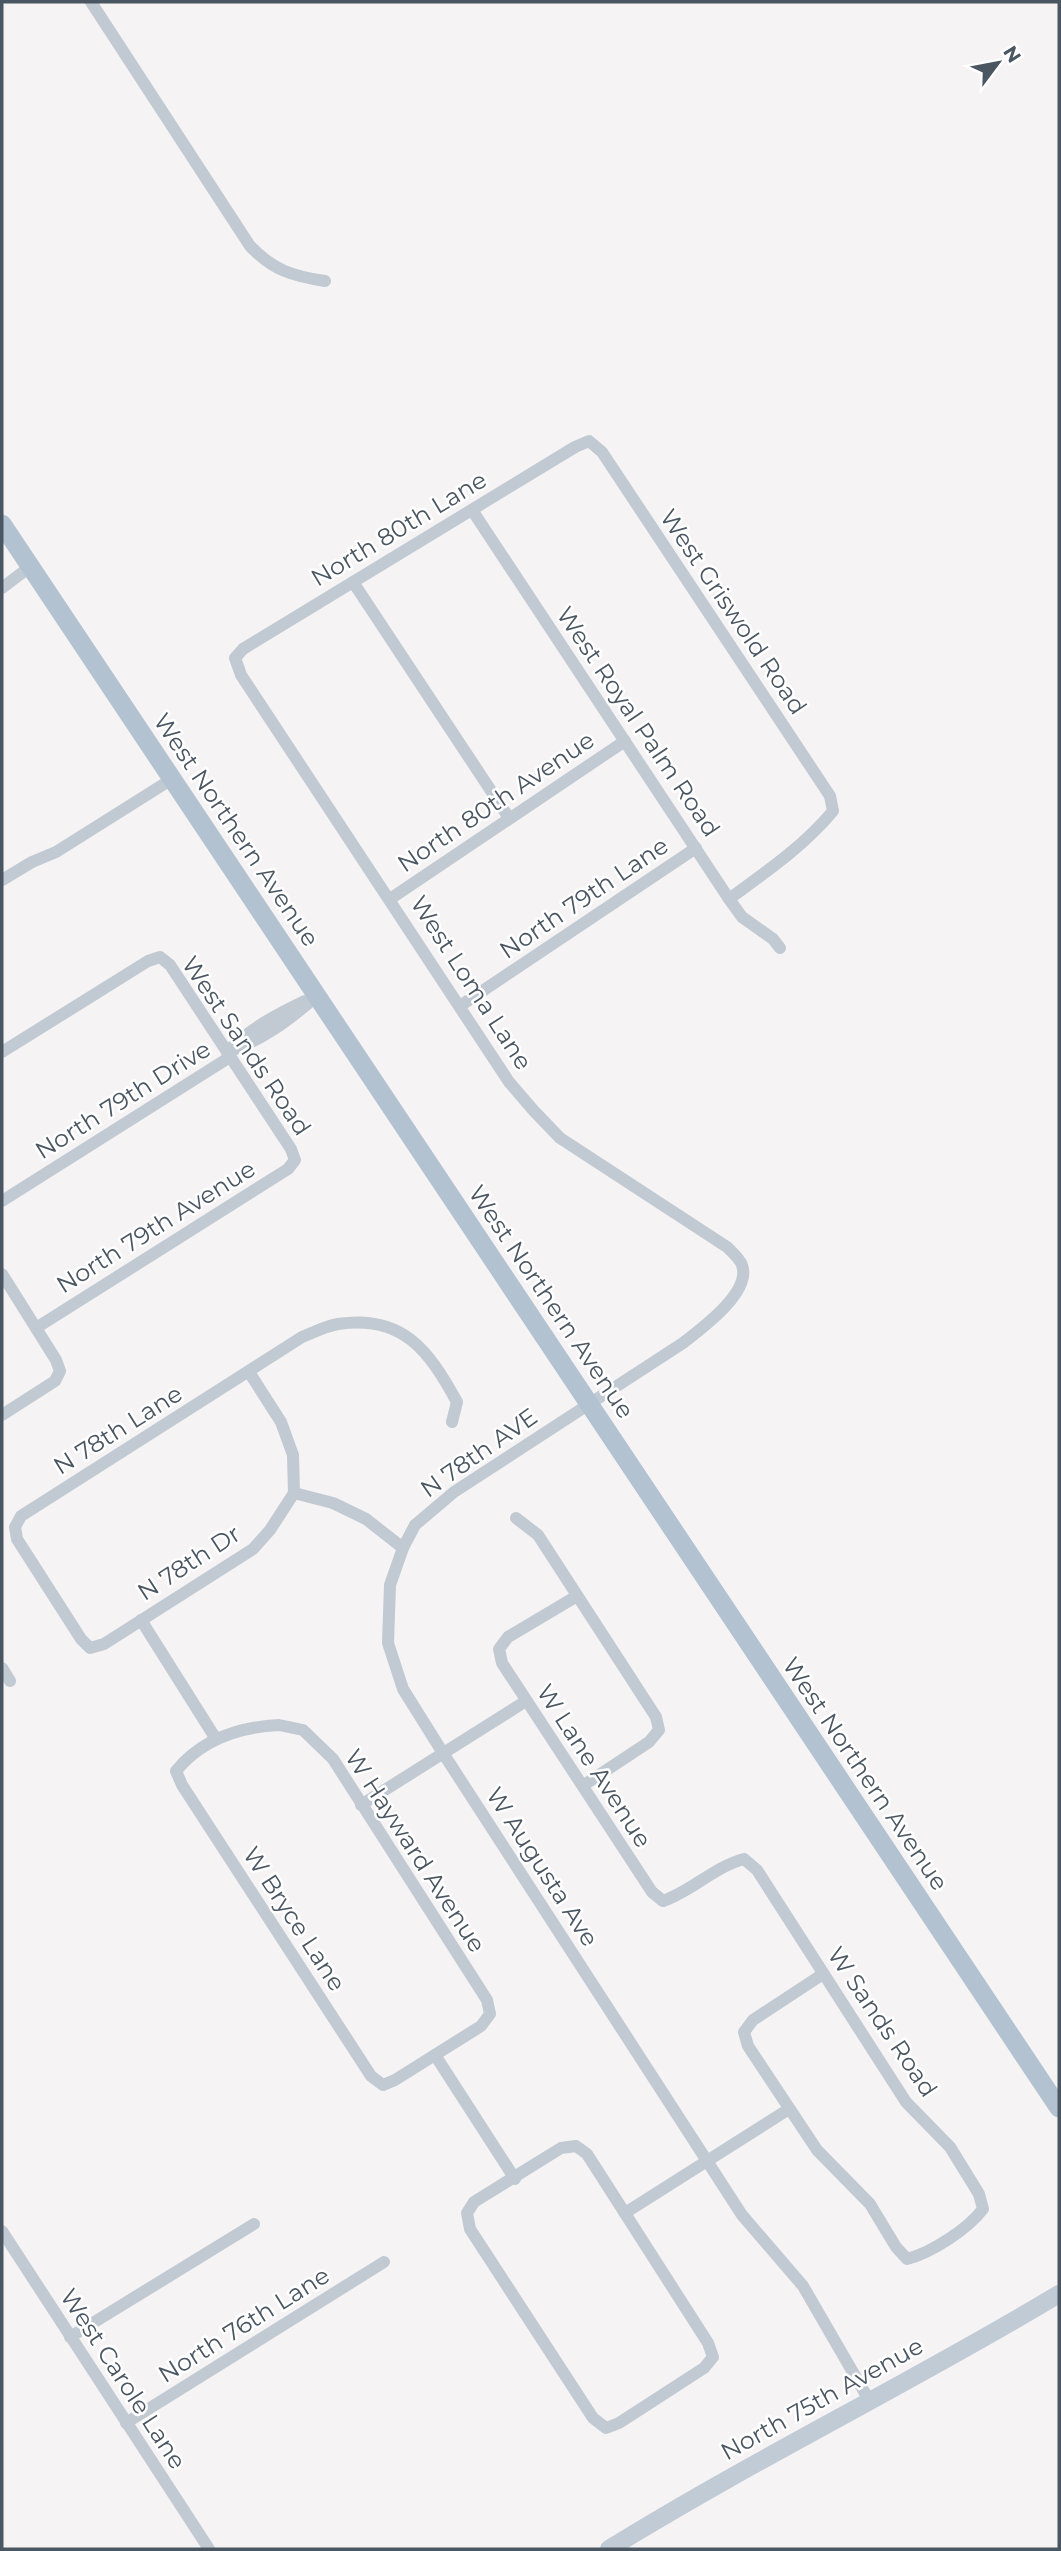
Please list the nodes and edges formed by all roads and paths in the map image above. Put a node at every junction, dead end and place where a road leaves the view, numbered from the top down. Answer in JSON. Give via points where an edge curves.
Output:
{"nodes":[{"id":1,"x":91,"y":2,"type":"edge"},
{"id":2,"x":325,"y":281,"type":"dead end"},
{"id":3,"x":589,"y":441,"type":"joint"},
{"id":4,"x":472,"y":510,"type":"junction"},
{"id":5,"x":2,"y":524,"type":"edge"},
{"id":6,"x":31,"y":566,"type":"junction"},
{"id":7,"x":353,"y":582,"type":"junction"},
{"id":8,"x":2,"y":588,"type":"edge"},
{"id":9,"x":235,"y":658,"type":"joint"},
{"id":10,"x":625,"y":741,"type":"junction"},
{"id":11,"x":172,"y":779,"type":"junction"},
{"id":12,"x":509,"y":818,"type":"junction"},
{"id":13,"x":696,"y":848,"type":"junction"},
{"id":14,"x":2,"y":880,"type":"edge"},
{"id":15,"x":390,"y":899,"type":"junction"},
{"id":16,"x":729,"y":899,"type":"junction"},
{"id":17,"x":780,"y":948,"type":"dead end"},
{"id":18,"x":317,"y":996,"type":"junction"},
{"id":19,"x":460,"y":1006,"type":"junction"},
{"id":20,"x":2,"y":1052,"type":"edge"},
{"id":21,"x":229,"y":1054,"type":"junction"},
{"id":22,"x":295,"y":1160,"type":"joint"},
{"id":23,"x":2,"y":1201,"type":"edge"},
{"id":24,"x":2,"y":1274,"type":"edge"},
{"id":25,"x":36,"y":1328,"type":"junction"},
{"id":26,"x":249,"y":1372,"type":"junction"},
{"id":27,"x":590,"y":1403,"type":"junction"},
{"id":28,"x":2,"y":1415,"type":"edge"},
{"id":29,"x":452,"y":1422,"type":"dead end"},
{"id":30,"x":294,"y":1493,"type":"junction"},
{"id":31,"x":516,"y":1518,"type":"dead end"},
{"id":32,"x":402,"y":1548,"type":"junction"},
{"id":33,"x":577,"y":1596,"type":"junction"},
{"id":34,"x":141,"y":1620,"type":"junction"},
{"id":35,"x":90,"y":1648,"type":"joint"},
{"id":36,"x":2,"y":1668,"type":"edge"},
{"id":37,"x":10,"y":1681,"type":"dead end"},
{"id":38,"x":526,"y":1702,"type":"junction"},
{"id":39,"x":216,"y":1739,"type":"junction"},
{"id":40,"x":443,"y":1753,"type":"junction"},
{"id":41,"x":176,"y":1771,"type":"joint"},
{"id":42,"x":584,"y":1785,"type":"junction"},
{"id":43,"x":361,"y":1805,"type":"junction"},
{"id":44,"x":744,"y":1860,"type":"joint"},
{"id":45,"x":823,"y":1974,"type":"junction"},
{"id":46,"x":435,"y":2055,"type":"junction"},
{"id":47,"x":1057,"y":2101,"type":"edge"},
{"id":48,"x":789,"y":2109,"type":"junction"},
{"id":49,"x":708,"y":2162,"type":"junction"},
{"id":50,"x":515,"y":2179,"type":"junction"},
{"id":51,"x":625,"y":2213,"type":"junction"},
{"id":52,"x":254,"y":2224,"type":"dead end"},
{"id":53,"x":2,"y":2231,"type":"edge"},
{"id":54,"x":384,"y":2262,"type":"dead end"},
{"id":55,"x":1059,"y":2294,"type":"edge"},
{"id":56,"x":70,"y":2337,"type":"junction"},
{"id":57,"x":869,"y":2400,"type":"junction"},
{"id":58,"x":126,"y":2423,"type":"junction"},
{"id":59,"x":209,"y":2549,"type":"edge"},
{"id":60,"x":610,"y":2549,"type":"edge"}],
"edges":[{"from":1,"to":2,"type":"street","via":[[250,246],[279,270]]},
{"from":3,"to":4,"type":"street","name":"North 80th Lane"},
{"from":3,"to":16,"type":"street","name":"West Griswold Road","via":[[602,452],[830,796],[833,811],[784,859]]},
{"from":4,"to":7,"type":"street","name":"North 80th Lane"},
{"from":4,"to":10,"type":"street","name":"West Royal Palm Road"},
{"from":5,"to":6,"type":"main road","name":"West Northern Avenue"},
{"from":6,"to":8,"type":"street"},
{"from":6,"to":11,"type":"main road","name":"West Northern Avenue"},
{"from":7,"to":9,"type":"street","name":"North 80th Lane"},
{"from":7,"to":12,"type":"street"},
{"from":9,"to":15,"type":"street","name":"West Loma Lane","via":[[241,675]]},
{"from":10,"to":12,"type":"street","name":"North 80th Avenue"},
{"from":10,"to":13,"type":"street","name":"West Royal Palm Road"},
{"from":11,"to":14,"type":"street","via":[[56,852]]},
{"from":11,"to":18,"type":"main road","name":"West Northern Avenue"},
{"from":12,"to":15,"type":"street","name":"North 80th Avenue"},
{"from":13,"to":16,"type":"street","name":"West Royal Palm Road"},
{"from":13,"to":19,"type":"street","name":"North 79th Lane"},
{"from":15,"to":19,"type":"street","name":"West Loma Lane"},
{"from":16,"to":17,"type":"street","name":"West Royal Palm Road"},
{"from":18,"to":21,"type":"street","name":"North 79th Drive","via":[[281,1012]]},
{"from":18,"to":27,"type":"main road","name":"West Northern Avenue"},
{"from":19,"to":27,"type":"street","name":"West Loma Lane","via":[[509,1082],[560,1138],[727,1247],[742,1264],[743,1282],[711,1320]]},
{"from":20,"to":21,"type":"street","name":"West Sands Road","via":[[160,957],[170,965]]},
{"from":21,"to":22,"type":"street","name":"West Sands Road"},
{"from":21,"to":23,"type":"street","name":"North 79th Drive"},
{"from":22,"to":25,"type":"street","name":"North 79th Avenue"},
{"from":24,"to":25,"type":"street"},
{"from":25,"to":28,"type":"street","via":[[60,1371],[55,1381]]},
{"from":26,"to":29,"type":"street","via":[[302,1336],[337,1324],[372,1322],[408,1336],[439,1370],[457,1402]]},
{"from":26,"to":30,"type":"street","via":[[281,1422],[293,1455]]},
{"from":26,"to":35,"type":"street","name":"N 78th Lane","via":[[20,1516],[15,1527],[17,1539]]},
{"from":27,"to":32,"type":"street","name":"N 78th AVE","via":[[454,1492],[415,1525]]},
{"from":27,"to":47,"type":"main road","name":"West Northern Avenue"},
{"from":30,"to":32,"type":"street","via":[[333,1503],[366,1519]]},
{"from":30,"to":34,"type":"street","name":"N 78th Dr","via":[[253,1549]]},
{"from":31,"to":33,"type":"street","via":[[538,1535]]},
{"from":32,"to":40,"type":"street","name":"W Augusta Ave","via":[[390,1586],[388,1643],[403,1689]]},
{"from":33,"to":38,"type":"street","name":"W Lane Avenue","via":[[508,1637],[499,1648],[502,1663]]},
{"from":33,"to":42,"type":"street","via":[[656,1717],[659,1730],[649,1742]]},
{"from":34,"to":35,"type":"street","name":"N 78th Dr"},
{"from":34,"to":39,"type":"street"},
{"from":36,"to":37,"type":"street"},
{"from":38,"to":40,"type":"street"},
{"from":38,"to":42,"type":"street","name":"W Lane Avenue"},
{"from":39,"to":41,"type":"street","name":"W Hayward Avenue"},
{"from":39,"to":43,"type":"street","name":"W Hayward Avenue","via":[[250,1726],[303,1730],[333,1759]]},
{"from":40,"to":43,"type":"street"},
{"from":40,"to":49,"type":"street","name":"W Augusta Ave"},
{"from":41,"to":46,"type":"street","name":"W Bryce Lane","via":[[371,2076],[383,2085]]},
{"from":42,"to":44,"type":"street","name":"W Lane Avenue","via":[[652,1892],[663,1901],[728,1863]]},
{"from":43,"to":46,"type":"street","name":"W Hayward Avenue","via":[[487,2000],[491,2014],[481,2026]]},
{"from":44,"to":45,"type":"street","name":"W Sands Road","via":[[757,1870]]},
{"from":45,"to":48,"type":"street","via":[[753,2020],[744,2032],[748,2046]]},
{"from":45,"to":48,"type":"street","name":"W Sands Road","via":[[906,2102],[950,2147],[984,2210],[922,2255],[907,2259],[870,2204],[817,2150]]},
{"from":46,"to":50,"type":"street"},
{"from":48,"to":49,"type":"street"},
{"from":49,"to":51,"type":"street"},
{"from":49,"to":57,"type":"street","name":"W Augusta Ave","via":[[743,2215],[803,2286]]},
{"from":50,"to":51,"type":"street","via":[[561,2148],[576,2146],[587,2154]]},
{"from":50,"to":51,"type":"street","via":[[474,2203],[467,2213],[470,2229],[593,2418],[606,2428],[704,2368],[713,2357]]},
{"from":52,"to":56,"type":"street"},
{"from":53,"to":56,"type":"street","name":"West Carole Lane"},
{"from":54,"to":58,"type":"street","name":"North 76th Lane"},
{"from":55,"to":57,"type":"main road","name":"North 75th Avenue"},
{"from":56,"to":58,"type":"street","name":"West Carole Lane"},
{"from":57,"to":60,"type":"main road","name":"North 75th Avenue"},
{"from":58,"to":59,"type":"street","name":"West Carole Lane"}]}
